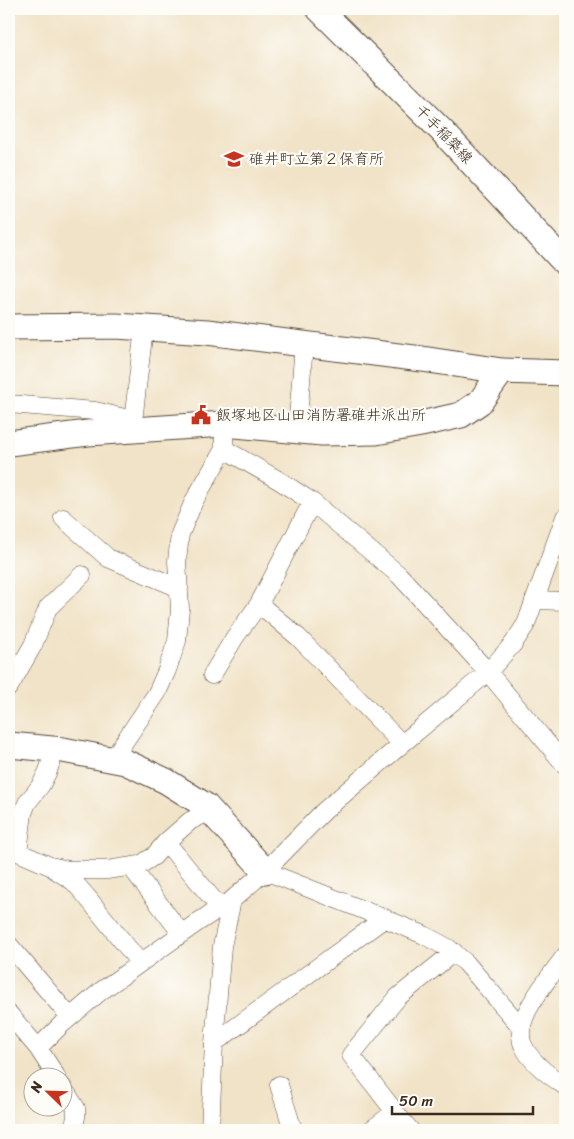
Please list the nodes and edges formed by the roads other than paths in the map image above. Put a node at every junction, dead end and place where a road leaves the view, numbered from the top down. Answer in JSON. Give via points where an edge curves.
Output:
{"nodes":[{"id":1,"x":319,"y":9,"type":"edge"},
{"id":2,"x":565,"y":263,"type":"edge"},
{"id":3,"x":9,"y":327,"type":"edge"},
{"id":4,"x":144,"y":328,"type":"junction"},
{"id":5,"x":304,"y":345,"type":"junction"},
{"id":6,"x":502,"y":371,"type":"junction"},
{"id":7,"x":565,"y":373,"type":"edge"},
{"id":8,"x":9,"y":404,"type":"edge"},
{"id":9,"x":224,"y":424,"type":"junction"},
{"id":10,"x":132,"y":425,"type":"junction"},
{"id":11,"x":297,"y":431,"type":"junction"},
{"id":12,"x":9,"y":443,"type":"edge"},
{"id":13,"x":224,"y":449,"type":"junction"},
{"id":14,"x":312,"y":502,"type":"junction"},
{"id":15,"x":565,"y":517,"type":"edge"},
{"id":16,"x":63,"y":518,"type":"dead end"},
{"id":17,"x":82,"y":575,"type":"dead end"},
{"id":18,"x":179,"y":588,"type":"junction"},
{"id":19,"x":534,"y":600,"type":"junction"},
{"id":20,"x":565,"y":601,"type":"edge"},
{"id":21,"x":259,"y":604,"type":"junction"},
{"id":22,"x":488,"y":672,"type":"junction"},
{"id":23,"x":212,"y":675,"type":"dead end"},
{"id":24,"x":9,"y":687,"type":"edge"},
{"id":25,"x":402,"y":744,"type":"junction"},
{"id":26,"x":9,"y":745,"type":"edge"},
{"id":27,"x":55,"y":749,"type":"junction"},
{"id":28,"x":112,"y":760,"type":"junction"},
{"id":29,"x":565,"y":765,"type":"edge"},
{"id":30,"x":210,"y":811,"type":"junction"},
{"id":31,"x":166,"y":842,"type":"junction"},
{"id":32,"x":50,"y":866,"type":"junction"},
{"id":33,"x":131,"y":867,"type":"junction"},
{"id":34,"x":265,"y":870,"type":"junction"},
{"id":35,"x":226,"y":904,"type":"junction"},
{"id":36,"x":385,"y":918,"type":"junction"},
{"id":37,"x":181,"y":934,"type":"junction"},
{"id":38,"x":9,"y":945,"type":"edge"},
{"id":39,"x":454,"y":952,"type":"junction"},
{"id":40,"x":565,"y":956,"type":"edge"},
{"id":41,"x":140,"y":963,"type":"junction"},
{"id":42,"x":9,"y":1014,"type":"edge"},
{"id":43,"x":70,"y":1017,"type":"junction"},
{"id":44,"x":521,"y":1027,"type":"junction"},
{"id":45,"x":214,"y":1043,"type":"junction"},
{"id":46,"x":38,"y":1048,"type":"junction"},
{"id":47,"x":50,"y":1066,"type":"edge"},
{"id":48,"x":279,"y":1085,"type":"dead end"},
{"id":49,"x":565,"y":1086,"type":"edge"},
{"id":50,"x":72,"y":1102,"type":"edge"},
{"id":51,"x":396,"y":1112,"type":"junction"},
{"id":52,"x":73,"y":1130,"type":"edge"},
{"id":53,"x":210,"y":1130,"type":"edge"},
{"id":54,"x":293,"y":1130,"type":"edge"},
{"id":55,"x":371,"y":1130,"type":"edge"},
{"id":56,"x":410,"y":1130,"type":"edge"}],
"edges":[{"from":1,"to":2,"type":"street","name":"千手稲築線","via":[[442,131]]},
{"from":3,"to":4,"type":"street"},
{"from":4,"to":5,"type":"street","via":[[206,332]]},
{"from":4,"to":10,"type":"street"},
{"from":5,"to":6,"type":"street"},
{"from":5,"to":11,"type":"street"},
{"from":6,"to":7,"type":"street"},
{"from":6,"to":11,"type":"street","via":[[480,402],[461,415],[376,432],[322,434]]},
{"from":8,"to":10,"type":"street","via":[[95,411]]},
{"from":9,"to":10,"type":"street"},
{"from":9,"to":11,"type":"street"},
{"from":9,"to":13,"type":"street"},
{"from":10,"to":12,"type":"street","via":[[88,434]]},
{"from":13,"to":14,"type":"street"},
{"from":13,"to":18,"type":"street","via":[[194,501],[180,534]]},
{"from":14,"to":21,"type":"street"},
{"from":14,"to":22,"type":"street","via":[[399,575]]},
{"from":15,"to":19,"type":"street"},
{"from":16,"to":18,"type":"street","via":[[108,558]]},
{"from":17,"to":24,"type":"street","via":[[48,608],[33,645]]},
{"from":18,"to":28,"type":"street","via":[[178,641],[167,670],[157,692]]},
{"from":19,"to":20,"type":"street"},
{"from":19,"to":22,"type":"street","via":[[526,624]]},
{"from":21,"to":23,"type":"street"},
{"from":21,"to":25,"type":"street","via":[[298,637]]},
{"from":22,"to":25,"type":"street"},
{"from":22,"to":29,"type":"street"},
{"from":25,"to":34,"type":"street","via":[[324,811]]},
{"from":26,"to":27,"type":"street"},
{"from":27,"to":28,"type":"street"},
{"from":27,"to":32,"type":"street","via":[[48,771],[23,813],[18,852]]},
{"from":28,"to":30,"type":"street","via":[[125,762],[166,781]]},
{"from":30,"to":31,"type":"street","via":[[190,821]]},
{"from":30,"to":34,"type":"street"},
{"from":31,"to":33,"type":"street","via":[[154,856]]},
{"from":31,"to":35,"type":"street"},
{"from":32,"to":33,"type":"street","via":[[69,870]]},
{"from":32,"to":41,"type":"street","via":[[74,882],[88,897]]},
{"from":33,"to":37,"type":"street"},
{"from":34,"to":35,"type":"street"},
{"from":34,"to":36,"type":"street"},
{"from":35,"to":37,"type":"street"},
{"from":35,"to":45,"type":"street"},
{"from":36,"to":39,"type":"street"},
{"from":36,"to":45,"type":"street"},
{"from":37,"to":41,"type":"street"},
{"from":38,"to":43,"type":"street"},
{"from":39,"to":44,"type":"street"},
{"from":39,"to":51,"type":"street","via":[[398,997],[351,1054]]},
{"from":40,"to":44,"type":"street","via":[[540,991]]},
{"from":41,"to":43,"type":"street"},
{"from":42,"to":46,"type":"street"},
{"from":43,"to":46,"type":"street"},
{"from":44,"to":49,"type":"street","via":[[523,1045],[532,1058]]},
{"from":45,"to":53,"type":"street"},
{"from":46,"to":47,"type":"street"},
{"from":48,"to":54,"type":"street"},
{"from":50,"to":52,"type":"street","via":[[76,1108]]},
{"from":51,"to":55,"type":"street"},
{"from":51,"to":56,"type":"street"}]}
